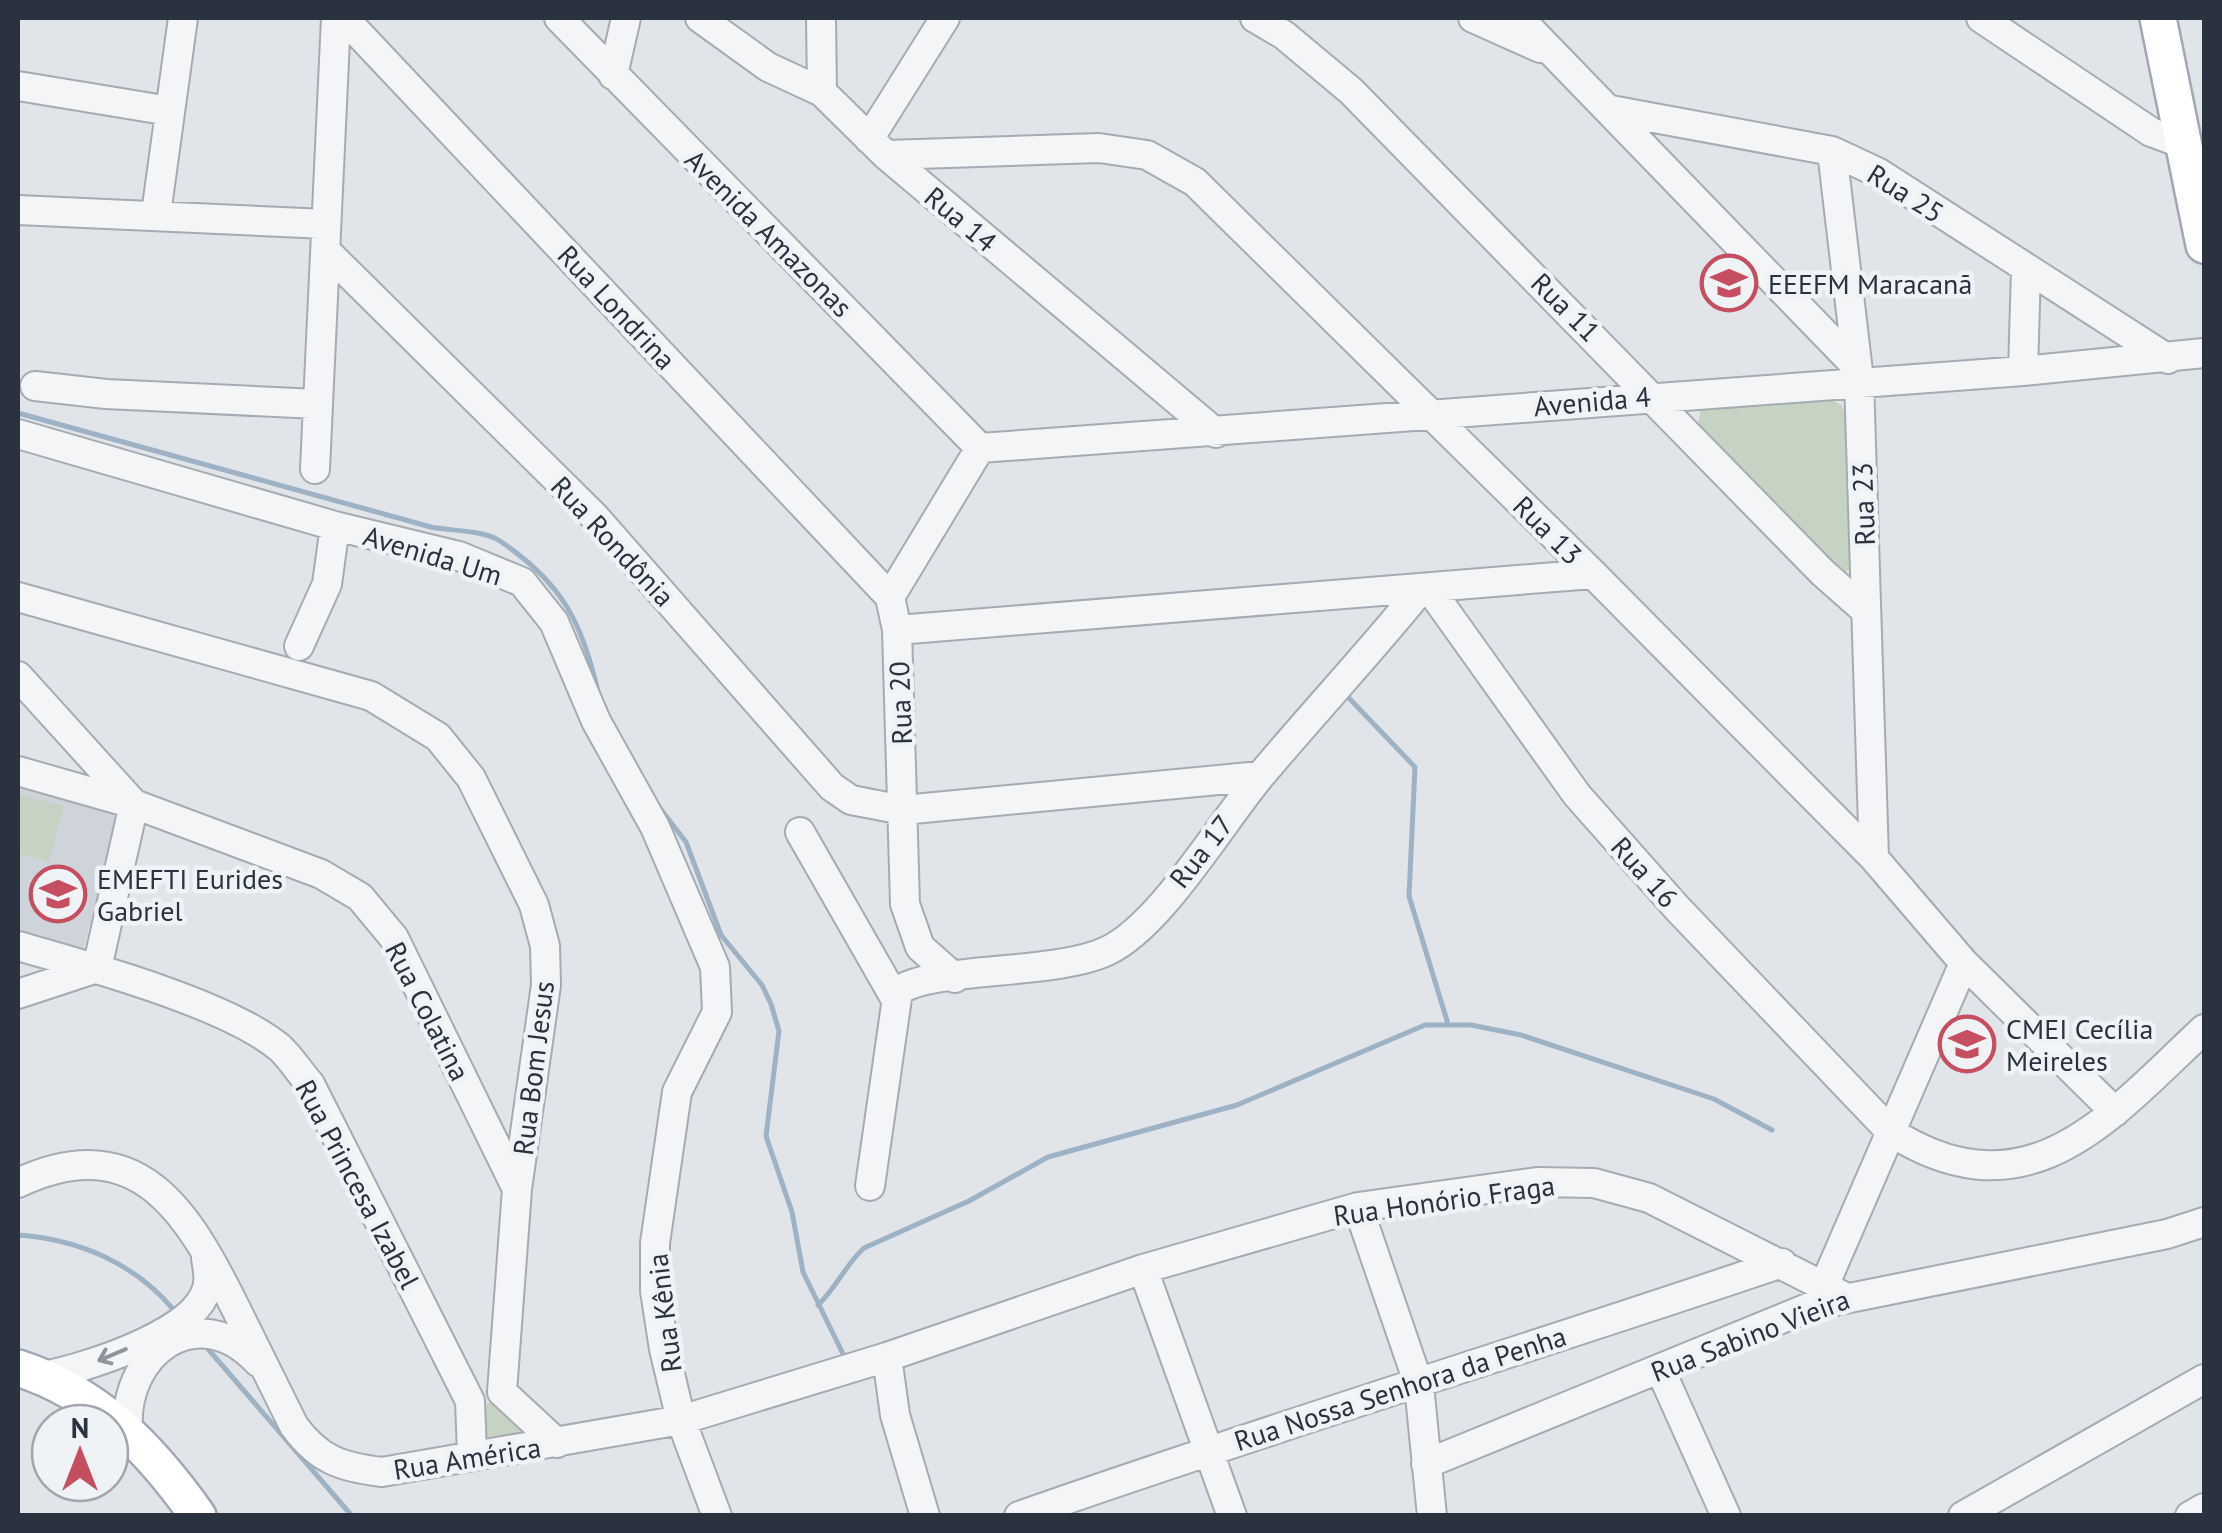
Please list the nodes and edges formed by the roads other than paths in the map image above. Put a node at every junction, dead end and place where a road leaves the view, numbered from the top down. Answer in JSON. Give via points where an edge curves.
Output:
{"nodes":[{"id":1,"x":183,"y":18,"type":"edge"},
{"id":2,"x":340,"y":18,"type":"edge"},
{"id":3,"x":559,"y":18,"type":"edge"},
{"id":4,"x":626,"y":18,"type":"edge"},
{"id":5,"x":700,"y":18,"type":"edge"},
{"id":6,"x":822,"y":18,"type":"edge"},
{"id":7,"x":945,"y":18,"type":"edge"},
{"id":8,"x":1255,"y":18,"type":"edge"},
{"id":9,"x":1473,"y":18,"type":"edge"},
{"id":10,"x":1519,"y":18,"type":"edge"},
{"id":11,"x":1981,"y":18,"type":"edge"},
{"id":12,"x":2158,"y":18,"type":"edge"},
{"id":13,"x":2182,"y":18,"type":"edge"},
{"id":14,"x":1548,"y":51,"type":"junction"},
{"id":15,"x":613,"y":75,"type":"junction"},
{"id":16,"x":18,"y":86,"type":"edge"},
{"id":17,"x":822,"y":92,"type":"junction"},
{"id":18,"x":1612,"y":110,"type":"junction"},
{"id":19,"x":170,"y":111,"type":"junction"},
{"id":20,"x":2195,"y":134,"type":"edge"},
{"id":21,"x":877,"y":147,"type":"junction"},
{"id":22,"x":1832,"y":152,"type":"junction"},
{"id":23,"x":18,"y":210,"type":"edge"},
{"id":24,"x":156,"y":214,"type":"junction"},
{"id":25,"x":326,"y":224,"type":"junction"},
{"id":26,"x":2204,"y":245,"type":"edge"},
{"id":27,"x":328,"y":253,"type":"junction"},
{"id":28,"x":2026,"y":270,"type":"junction"},
{"id":29,"x":2204,"y":353,"type":"edge"},
{"id":30,"x":2168,"y":359,"type":"junction"},
{"id":31,"x":2023,"y":371,"type":"junction"},
{"id":32,"x":1858,"y":374,"type":"junction"},
{"id":33,"x":35,"y":386,"type":"dead end"},
{"id":34,"x":1653,"y":395,"type":"junction"},
{"id":35,"x":317,"y":404,"type":"junction"},
{"id":36,"x":1430,"y":414,"type":"junction"},
{"id":37,"x":1216,"y":433,"type":"junction"},
{"id":38,"x":18,"y":434,"type":"edge"},
{"id":39,"x":980,"y":448,"type":"junction"},
{"id":40,"x":315,"y":469,"type":"dead end"},
{"id":41,"x":335,"y":526,"type":"junction"},
{"id":42,"x":1593,"y":574,"type":"junction"},
{"id":43,"x":1425,"y":588,"type":"junction"},
{"id":44,"x":890,"y":597,"type":"junction"},
{"id":45,"x":18,"y":598,"type":"edge"},
{"id":46,"x":1865,"y":610,"type":"junction"},
{"id":47,"x":898,"y":630,"type":"junction"},
{"id":48,"x":299,"y":646,"type":"dead end"},
{"id":49,"x":18,"y":676,"type":"edge"},
{"id":50,"x":18,"y":770,"type":"edge"},
{"id":51,"x":1260,"y":776,"type":"junction"},
{"id":52,"x":134,"y":804,"type":"junction"},
{"id":53,"x":903,"y":810,"type":"junction"},
{"id":54,"x":800,"y":832,"type":"dead end"},
{"id":55,"x":1874,"y":858,"type":"junction"},
{"id":56,"x":18,"y":946,"type":"edge"},
{"id":57,"x":1964,"y":963,"type":"junction"},
{"id":58,"x":97,"y":968,"type":"junction"},
{"id":59,"x":954,"y":978,"type":"junction"},
{"id":60,"x":900,"y":992,"type":"junction"},
{"id":61,"x":18,"y":994,"type":"edge"},
{"id":62,"x":718,"y":994,"type":"joint"},
{"id":63,"x":2204,"y":1029,"type":"edge"},
{"id":64,"x":2115,"y":1112,"type":"junction"},
{"id":65,"x":1890,"y":1132,"type":"junction"},
{"id":66,"x":18,"y":1183,"type":"edge"},
{"id":67,"x":870,"y":1186,"type":"dead end"},
{"id":68,"x":517,"y":1190,"type":"junction"},
{"id":69,"x":1358,"y":1207,"type":"junction"},
{"id":70,"x":2204,"y":1222,"type":"edge"},
{"id":71,"x":202,"y":1242,"type":"junction"},
{"id":72,"x":1782,"y":1264,"type":"junction"},
{"id":73,"x":1143,"y":1269,"type":"junction"},
{"id":74,"x":1833,"y":1291,"type":"junction"},
{"id":75,"x":875,"y":1361,"type":"junction"},
{"id":76,"x":1660,"y":1369,"type":"junction"},
{"id":77,"x":31,"y":1372,"type":"edge"},
{"id":78,"x":267,"y":1372,"type":"junction"},
{"id":79,"x":2204,"y":1378,"type":"edge"},
{"id":80,"x":1419,"y":1386,"type":"junction"},
{"id":81,"x":502,"y":1392,"type":"junction"},
{"id":82,"x":470,"y":1400,"type":"junction"},
{"id":83,"x":92,"y":1403,"type":"edge"},
{"id":84,"x":128,"y":1403,"type":"edge"},
{"id":85,"x":681,"y":1420,"type":"junction"},
{"id":86,"x":130,"y":1433,"type":"edge"},
{"id":87,"x":558,"y":1443,"type":"junction"},
{"id":88,"x":1209,"y":1449,"type":"junction"},
{"id":89,"x":472,"y":1454,"type":"junction"},
{"id":90,"x":1426,"y":1464,"type":"junction"},
{"id":91,"x":164,"y":1468,"type":"junction"},
{"id":92,"x":2204,"y":1508,"type":"edge"},
{"id":93,"x":175,"y":1516,"type":"edge"},
{"id":94,"x":198,"y":1516,"type":"edge"},
{"id":95,"x":717,"y":1516,"type":"edge"},
{"id":96,"x":925,"y":1516,"type":"edge"},
{"id":97,"x":1019,"y":1516,"type":"edge"},
{"id":98,"x":1232,"y":1516,"type":"edge"},
{"id":99,"x":1432,"y":1516,"type":"edge"},
{"id":100,"x":1726,"y":1516,"type":"edge"},
{"id":101,"x":1963,"y":1516,"type":"edge"},
{"id":102,"x":2190,"y":1516,"type":"edge"}],
"edges":[{"from":1,"to":19,"type":"street"},
{"from":2,"to":25,"type":"street"},
{"from":2,"to":44,"type":"street","name":"Rua Londrina"},
{"from":3,"to":15,"type":"street","name":"Avenida Amazonas"},
{"from":4,"to":15,"type":"street"},
{"from":5,"to":17,"type":"street","name":"Rua 14","via":[[768,66]]},
{"from":6,"to":17,"type":"street"},
{"from":7,"to":21,"type":"street"},
{"from":8,"to":34,"type":"street","name":"Rua 11","via":[[1351,91]]},
{"from":9,"to":14,"type":"street"},
{"from":10,"to":14,"type":"street"},
{"from":11,"to":20,"type":"street","via":[[2151,132]]},
{"from":12,"to":20,"type":"main road"},
{"from":13,"to":20,"type":"main road"},
{"from":14,"to":18,"type":"street"},
{"from":15,"to":39,"type":"street","name":"Avenida Amazonas"},
{"from":16,"to":19,"type":"street"},
{"from":17,"to":21,"type":"street","name":"Rua 14"},
{"from":18,"to":22,"type":"street","name":"Rua 25"},
{"from":18,"to":32,"type":"street"},
{"from":19,"to":24,"type":"street"},
{"from":20,"to":26,"type":"main road"},
{"from":21,"to":36,"type":"street","name":"Rua 13","via":[[1099,148],[1147,155],[1195,182]]},
{"from":21,"to":37,"type":"street","name":"Rua 14"},
{"from":22,"to":28,"type":"street","name":"Rua 25","via":[[1879,173]]},
{"from":22,"to":32,"type":"street","name":"Rua 23"},
{"from":23,"to":24,"type":"street"},
{"from":24,"to":25,"type":"street"},
{"from":25,"to":27,"type":"street"},
{"from":27,"to":35,"type":"street"},
{"from":27,"to":53,"type":"street","name":"Rua Rondônia","via":[[595,517],[832,787],[851,800]]},
{"from":28,"to":30,"type":"street","name":"Rua 25"},
{"from":28,"to":31,"type":"street"},
{"from":29,"to":30,"type":"street","name":"Avenida 4"},
{"from":30,"to":31,"type":"street","name":"Avenida 4"},
{"from":31,"to":32,"type":"street","name":"Avenida 4"},
{"from":32,"to":34,"type":"street","name":"Avenida 4"},
{"from":32,"to":46,"type":"street","name":"Rua 23"},
{"from":33,"to":35,"type":"street"},
{"from":34,"to":36,"type":"street","name":"Avenida 4"},
{"from":34,"to":46,"type":"street","name":"Rua 11"},
{"from":35,"to":40,"type":"street"},
{"from":36,"to":37,"type":"street","name":"Avenida 4"},
{"from":36,"to":42,"type":"street","name":"Rua 13"},
{"from":37,"to":39,"type":"street","name":"Avenida 4"},
{"from":38,"to":41,"type":"street","name":"Avenida Um"},
{"from":39,"to":44,"type":"street"},
{"from":41,"to":48,"type":"street","via":[[327,584]]},
{"from":41,"to":62,"type":"street","name":"Avenida Um","via":[[459,556],[522,582],[554,622],[596,720],[655,827],[715,968]]},
{"from":42,"to":43,"type":"street"},
{"from":42,"to":55,"type":"street","name":"Rua 13"},
{"from":43,"to":47,"type":"street"},
{"from":43,"to":51,"type":"street","name":"Rua 17"},
{"from":43,"to":65,"type":"street","name":"Rua 16","via":[[1577,795]]},
{"from":44,"to":47,"type":"street","name":"Rua 20"},
{"from":45,"to":68,"type":"street","name":"Rua Bom Jesus","via":[[371,696],[438,737],[471,778],[534,906],[545,946],[546,985]]},
{"from":46,"to":55,"type":"street","name":"Rua 23"},
{"from":47,"to":53,"type":"street","name":"Rua 20"},
{"from":49,"to":52,"type":"street"},
{"from":50,"to":52,"type":"street","name":"Rua Colatina"},
{"from":51,"to":53,"type":"street","name":"Rua Rondônia"},
{"from":51,"to":59,"type":"street","name":"Rua 17","via":[[1149,919],[1111,949],[1071,965]]},
{"from":52,"to":58,"type":"street"},
{"from":52,"to":68,"type":"street","name":"Rua Colatina","via":[[320,874],[360,897],[394,938]]},
{"from":53,"to":59,"type":"street","name":"Rua 20","via":[[910,928],[920,947]]},
{"from":54,"to":60,"type":"street"},
{"from":55,"to":57,"type":"street","name":"Rua 13"},
{"from":56,"to":58,"type":"street","name":"Rua Princesa Izabel"},
{"from":57,"to":64,"type":"street","name":"Rua 13"},
{"from":57,"to":65,"type":"street"},
{"from":58,"to":61,"type":"street"},
{"from":58,"to":82,"type":"street","name":"Rua Princesa Izabel","via":[[249,1027],[282,1049],[310,1084]]},
{"from":59,"to":60,"type":"street","name":"Rua 17"},
{"from":60,"to":67,"type":"street"},
{"from":62,"to":85,"type":"street","name":"Rua Kênia","via":[[717,1012],[677,1092],[655,1243],[655,1291]]},
{"from":63,"to":64,"type":"street","name":"Rua 16"},
{"from":64,"to":65,"type":"street","name":"Rua 16","via":[[2083,1138],[2038,1159],[1982,1166],[1926,1154]]},
{"from":65,"to":74,"type":"street"},
{"from":66,"to":71,"type":"street","name":"Rua América","via":[[85,1165],[132,1174],[170,1198]]},
{"from":68,"to":81,"type":"street","name":"Rua Bom Jesus"},
{"from":69,"to":72,"type":"street","name":"Rua Honório Fraga","via":[[1537,1182],[1594,1182],[1649,1198]]},
{"from":69,"to":73,"type":"street","name":"Rua Honório Fraga"},
{"from":69,"to":80,"type":"street"},
{"from":70,"to":74,"type":"street","name":"Rua Sabino Vieira"},
{"from":71,"to":77,"type":"street","one_way":true,"via":[[210,1283],[189,1313],[102,1360]]},
{"from":71,"to":78,"type":"street","name":"Rua América"},
{"from":72,"to":74,"type":"street","name":"Rua Honório Fraga"},
{"from":72,"to":80,"type":"street","name":"Rua Nossa Senhora da Penha"},
{"from":73,"to":75,"type":"street","name":"Rua Honório Fraga"},
{"from":73,"to":88,"type":"street"},
{"from":74,"to":76,"type":"street","name":"Rua Sabino Vieira"},
{"from":75,"to":85,"type":"street","name":"Rua América"},
{"from":75,"to":96,"type":"street"},
{"from":76,"to":90,"type":"street","name":"Rua Sabino Vieira"},
{"from":76,"to":100,"type":"street"},
{"from":77,"to":83,"type":"main road"},
{"from":78,"to":84,"type":"street","via":[[228,1340],[171,1340],[148,1358]]},
{"from":78,"to":89,"type":"street","name":"Rua América","via":[[311,1449],[337,1466],[382,1472]]},
{"from":79,"to":101,"type":"street"},
{"from":80,"to":88,"type":"street","name":"Rua Nossa Senhora da Penha"},
{"from":80,"to":90,"type":"street"},
{"from":81,"to":82,"type":"street"},
{"from":81,"to":87,"type":"street"},
{"from":82,"to":89,"type":"street","name":"Rua Princesa Izabel"},
{"from":85,"to":87,"type":"street","name":"Rua América"},
{"from":85,"to":95,"type":"street","name":"Rua Kênia"},
{"from":86,"to":91,"type":"main road"},
{"from":87,"to":89,"type":"street","name":"Rua América"},
{"from":88,"to":97,"type":"street","name":"Rua Nossa Senhora da Penha"},
{"from":88,"to":98,"type":"street"},
{"from":90,"to":99,"type":"street"},
{"from":91,"to":93,"type":"main road"},
{"from":91,"to":94,"type":"main road"},
{"from":92,"to":102,"type":"street"}]}
